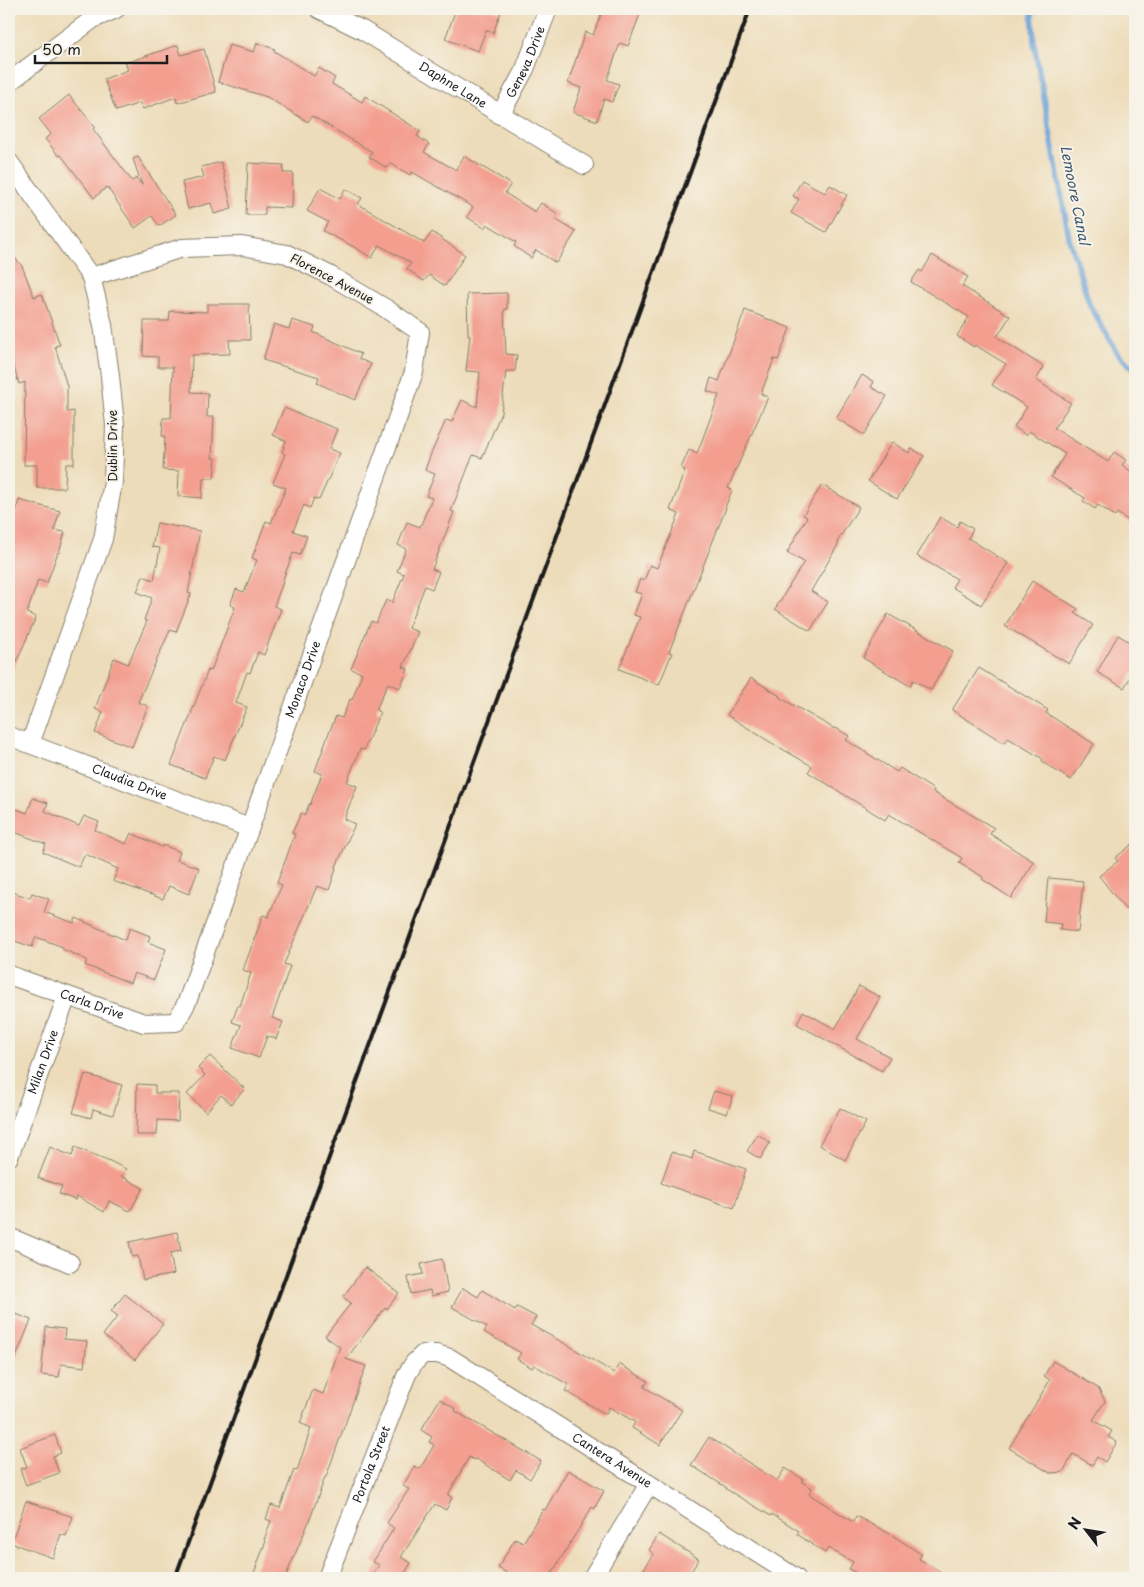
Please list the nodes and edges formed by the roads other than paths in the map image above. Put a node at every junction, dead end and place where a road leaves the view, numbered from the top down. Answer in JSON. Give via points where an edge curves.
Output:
{"nodes":[{"id":1,"x":116,"y":9,"type":"edge"},
{"id":2,"x":320,"y":9,"type":"edge"},
{"id":3,"x":548,"y":9,"type":"edge"},
{"id":4,"x":9,"y":82,"type":"edge"},
{"id":5,"x":500,"y":116,"type":"junction"},
{"id":6,"x":9,"y":162,"type":"edge"},
{"id":7,"x":584,"y":166,"type":"dead end"},
{"id":8,"x":91,"y":277,"type":"junction"},
{"id":9,"x":420,"y":332,"type":"joint"},
{"id":10,"x":9,"y":736,"type":"edge"},
{"id":11,"x":30,"y":744,"type":"junction"},
{"id":12,"x":249,"y":828,"type":"junction"},
{"id":13,"x":9,"y":975,"type":"edge"},
{"id":14,"x":67,"y":996,"type":"junction"},
{"id":15,"x":176,"y":1022,"type":"joint"},
{"id":16,"x":9,"y":1157,"type":"edge"},
{"id":17,"x":9,"y":1237,"type":"edge"},
{"id":18,"x":70,"y":1263,"type":"dead end"},
{"id":19,"x":424,"y":1354,"type":"joint"},
{"id":20,"x":650,"y":1484,"type":"junction"},
{"id":21,"x":327,"y":1578,"type":"edge"},
{"id":22,"x":592,"y":1578,"type":"edge"},
{"id":23,"x":796,"y":1578,"type":"edge"}],
"edges":[{"from":1,"to":4,"type":"street","via":[[93,19]]},
{"from":2,"to":5,"type":"street","name":"Daphne Lane","via":[[362,30]]},
{"from":3,"to":5,"type":"street","name":"Geneva Drive","via":[[525,69]]},
{"from":5,"to":7,"type":"street","name":"Daphne Lane"},
{"from":6,"to":8,"type":"street","name":"Dublin Drive"},
{"from":8,"to":9,"type":"street","name":"Florence Avenue","via":[[182,248],[242,246],[287,254],[331,276]]},
{"from":8,"to":11,"type":"street","name":"Dublin Drive","via":[[103,325],[110,376],[115,425],[113,482],[103,539]]},
{"from":9,"to":12,"type":"street","name":"Monaco Drive","via":[[414,372]]},
{"from":10,"to":11,"type":"street","name":"Claudia Drive"},
{"from":11,"to":12,"type":"street","name":"Claudia Drive"},
{"from":12,"to":15,"type":"street","name":"Monaco Drive","via":[[187,1002]]},
{"from":13,"to":14,"type":"street","name":"Carla Drive"},
{"from":14,"to":15,"type":"street","name":"Carla Drive","via":[[144,1023]]},
{"from":14,"to":16,"type":"street","name":"Milan Drive"},
{"from":17,"to":18,"type":"street"},
{"from":19,"to":20,"type":"street","name":"Cantera Avenue","via":[[450,1358]]},
{"from":19,"to":21,"type":"street","name":"Portola Street","via":[[407,1374]]},
{"from":20,"to":22,"type":"street"},
{"from":20,"to":23,"type":"street","name":"Cantera Avenue"}]}
